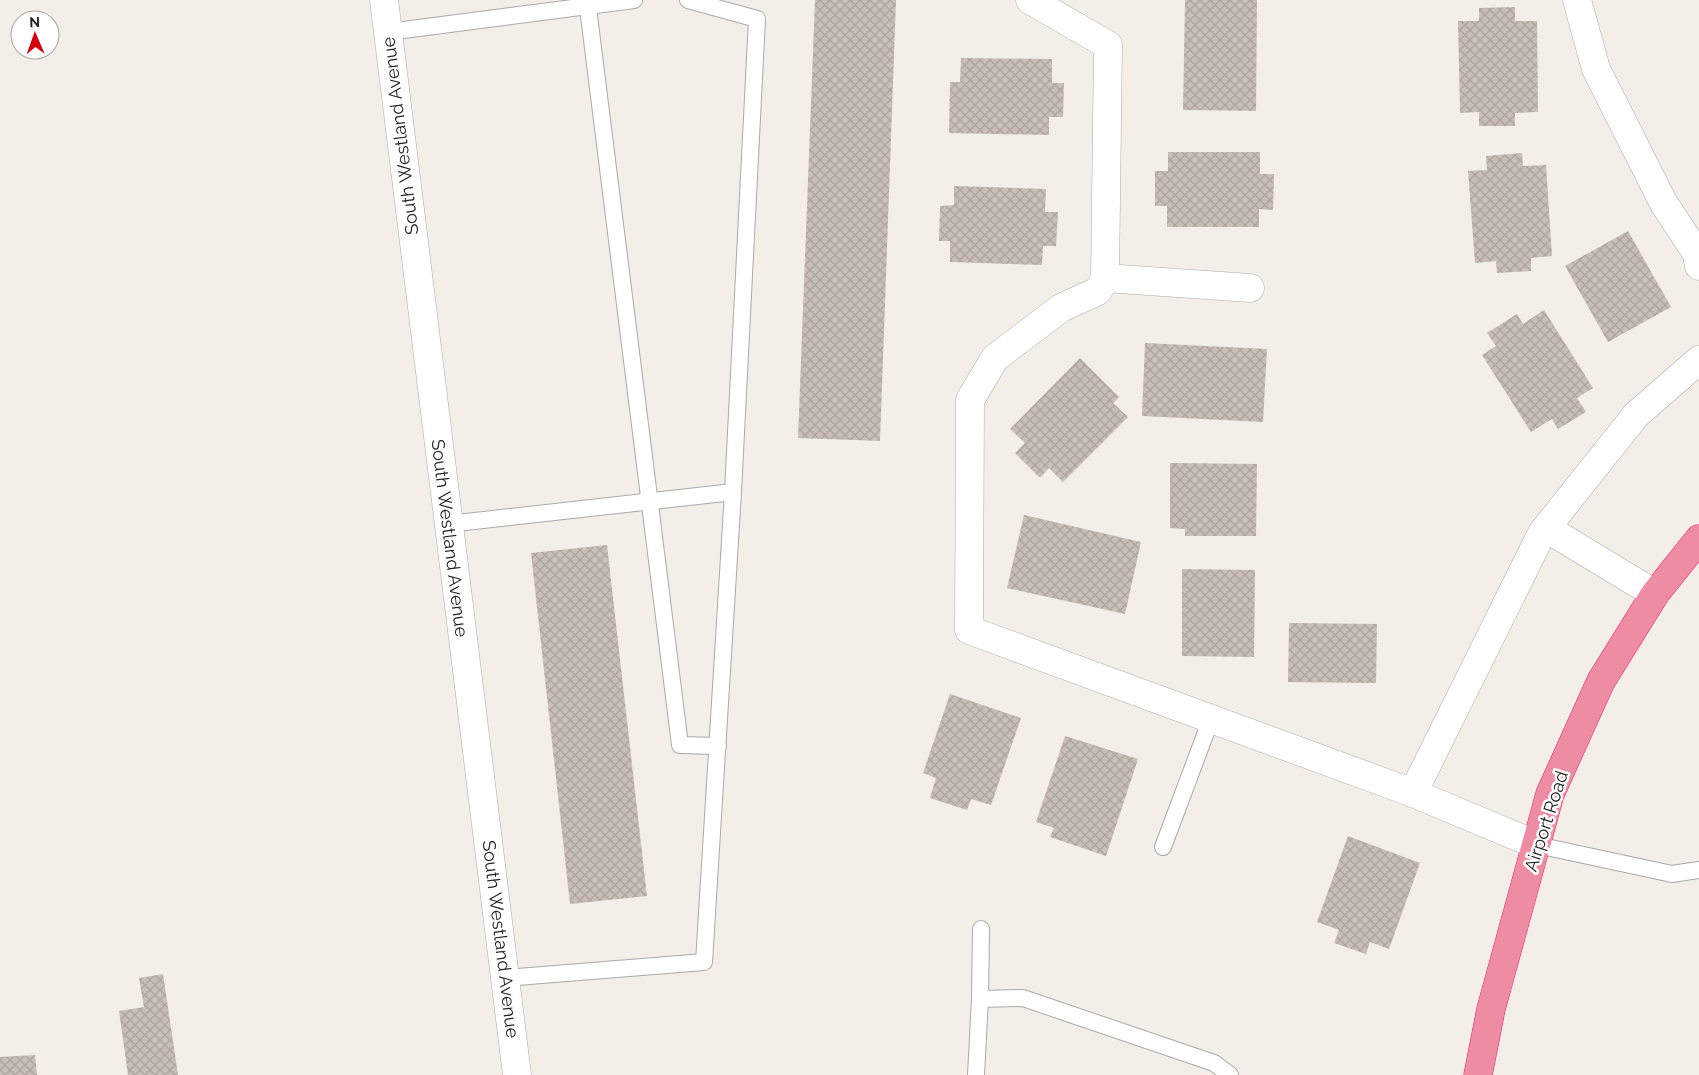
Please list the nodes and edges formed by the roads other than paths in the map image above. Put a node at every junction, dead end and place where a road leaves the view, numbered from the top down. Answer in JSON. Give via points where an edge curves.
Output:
{"nodes":[{"id":1,"x":384,"y":0,"type":"edge"},
{"id":2,"x":634,"y":0,"type":"edge"},
{"id":3,"x":688,"y":0,"type":"edge"},
{"id":4,"x":1030,"y":0,"type":"edge"},
{"id":5,"x":1577,"y":0,"type":"edge"},
{"id":6,"x":587,"y":3,"type":"edge"},
{"id":7,"x":388,"y":32,"type":"junction"},
{"id":8,"x":1699,"y":266,"type":"edge"},
{"id":9,"x":1105,"y":278,"type":"junction"},
{"id":10,"x":1250,"y":288,"type":"dead end"},
{"id":11,"x":1699,"y":360,"type":"edge"},
{"id":12,"x":732,"y":492,"type":"junction"},
{"id":13,"x":650,"y":500,"type":"junction"},
{"id":14,"x":448,"y":524,"type":"junction"},
{"id":15,"x":1546,"y":528,"type":"junction"},
{"id":16,"x":1699,"y":539,"type":"edge"},
{"id":17,"x":1655,"y":594,"type":"junction"},
{"id":18,"x":1212,"y":719,"type":"junction"},
{"id":19,"x":718,"y":746,"type":"junction"},
{"id":20,"x":1413,"y":793,"type":"junction"},
{"id":21,"x":1536,"y":845,"type":"junction"},
{"id":22,"x":1164,"y":847,"type":"dead end"},
{"id":23,"x":1699,"y":870,"type":"edge"},
{"id":24,"x":981,"y":929,"type":"dead end"},
{"id":25,"x":506,"y":978,"type":"junction"},
{"id":26,"x":980,"y":999,"type":"junction"},
{"id":27,"x":517,"y":1075,"type":"edge"},
{"id":28,"x":976,"y":1075,"type":"edge"},
{"id":29,"x":1230,"y":1075,"type":"edge"},
{"id":30,"x":1478,"y":1075,"type":"edge"}],
"edges":[{"from":1,"to":7,"type":"street","name":"South Westland Avenue"},
{"from":2,"to":6,"type":"lane"},
{"from":3,"to":12,"type":"lane","via":[[756,19]]},
{"from":4,"to":9,"type":"street","via":[[1108,45]]},
{"from":5,"to":8,"type":"street","via":[[1596,68],[1663,202],[1697,254]]},
{"from":6,"to":7,"type":"lane"},
{"from":6,"to":13,"type":"lane"},
{"from":7,"to":14,"type":"street","name":"South Westland Avenue"},
{"from":9,"to":10,"type":"street"},
{"from":9,"to":18,"type":"street","via":[[1098,291],[1061,308],[995,358],[970,400],[969,630]]},
{"from":11,"to":15,"type":"street","via":[[1636,415]]},
{"from":12,"to":13,"type":"lane"},
{"from":12,"to":19,"type":"lane"},
{"from":13,"to":14,"type":"lane"},
{"from":13,"to":19,"type":"lane","via":[[680,745]]},
{"from":14,"to":25,"type":"street","name":"South Westland Avenue"},
{"from":15,"to":17,"type":"street"},
{"from":15,"to":20,"type":"street"},
{"from":16,"to":17,"type":"highway","name":"Airport Road"},
{"from":17,"to":21,"type":"highway","name":"Airport Road","via":[[1601,681],[1550,794]]},
{"from":18,"to":20,"type":"street"},
{"from":18,"to":22,"type":"lane"},
{"from":19,"to":25,"type":"lane","via":[[704,962]]},
{"from":20,"to":21,"type":"street"},
{"from":21,"to":23,"type":"lane","via":[[1672,874]]},
{"from":21,"to":30,"type":"highway","name":"Airport Road","via":[[1491,1009]]},
{"from":24,"to":26,"type":"lane"},
{"from":25,"to":27,"type":"street","name":"South Westland Avenue"},
{"from":26,"to":28,"type":"lane"},
{"from":26,"to":29,"type":"lane","via":[[1023,998],[1214,1063]]}]}
